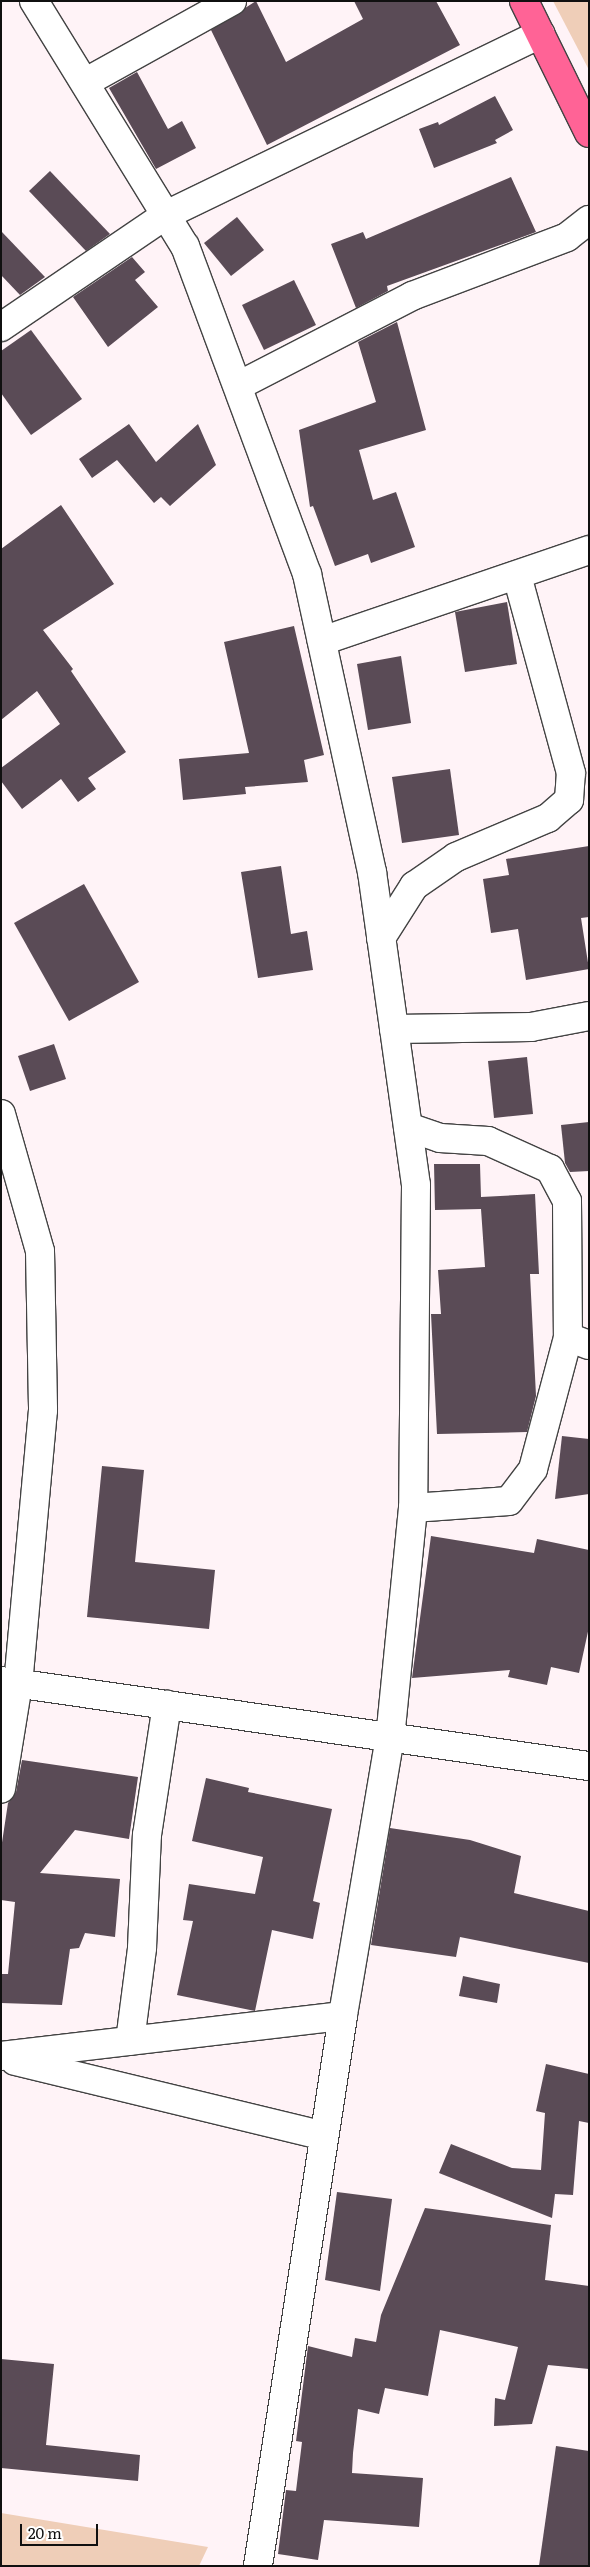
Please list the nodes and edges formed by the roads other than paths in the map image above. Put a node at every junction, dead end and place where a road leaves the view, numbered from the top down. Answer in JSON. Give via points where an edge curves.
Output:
{"nodes":[{"id":1,"x":34,"y":1,"type":"edge"},
{"id":2,"x":232,"y":1,"type":"edge"},
{"id":3,"x":524,"y":1,"type":"edge"},
{"id":4,"x":542,"y":34,"type":"junction"},
{"id":5,"x":86,"y":82,"type":"junction"},
{"id":6,"x":589,"y":133,"type":"edge"},
{"id":7,"x":166,"y":215,"type":"junction"},
{"id":8,"x":589,"y":220,"type":"edge"},
{"id":9,"x":1,"y":326,"type":"edge"},
{"id":10,"x":238,"y":386,"type":"junction"},
{"id":11,"x":589,"y":550,"type":"edge"},
{"id":12,"x":516,"y":575,"type":"junction"},
{"id":13,"x":322,"y":641,"type":"junction"},
{"id":14,"x":381,"y":938,"type":"junction"},
{"id":15,"x":589,"y":1016,"type":"edge"},
{"id":16,"x":394,"y":1029,"type":"junction"},
{"id":17,"x":1,"y":1114,"type":"edge"},
{"id":18,"x":408,"y":1127,"type":"junction"},
{"id":19,"x":578,"y":1341,"type":"edge"},
{"id":20,"x":413,"y":1508,"type":"junction"},
{"id":21,"x":10,"y":1682,"type":"edge"},
{"id":22,"x":167,"y":1705,"type":"junction"},
{"id":23,"x":390,"y":1737,"type":"junction"},
{"id":24,"x":589,"y":1766,"type":"edge"},
{"id":25,"x":1,"y":1789,"type":"edge"},
{"id":26,"x":343,"y":2016,"type":"junction"},
{"id":27,"x":130,"y":2041,"type":"junction"},
{"id":28,"x":1,"y":2057,"type":"edge"},
{"id":29,"x":324,"y":2136,"type":"junction"},
{"id":30,"x":258,"y":2566,"type":"edge"}],
"edges":[{"from":1,"to":5,"type":"street"},
{"from":2,"to":5,"type":"street"},
{"from":3,"to":4,"type":"main road"},
{"from":4,"to":6,"type":"main road"},
{"from":4,"to":7,"type":"street"},
{"from":5,"to":7,"type":"street"},
{"from":7,"to":9,"type":"street"},
{"from":7,"to":10,"type":"street","via":[[185,246]]},
{"from":8,"to":10,"type":"street","via":[[566,237],[412,296]]},
{"from":10,"to":13,"type":"street","via":[[307,574]]},
{"from":11,"to":12,"type":"street"},
{"from":12,"to":13,"type":"street"},
{"from":12,"to":14,"type":"street","via":[[571,773],[569,800],[548,818],[456,857],[414,886]]},
{"from":13,"to":14,"type":"street","via":[[372,872]]},
{"from":14,"to":16,"type":"street"},
{"from":15,"to":16,"type":"street","via":[[531,1027]]},
{"from":16,"to":18,"type":"street"},
{"from":17,"to":21,"type":"street","via":[[40,1251],[44,1410]]},
{"from":18,"to":19,"type":"street","via":[[440,1138],[488,1141],[550,1169],[566,1201]]},
{"from":18,"to":20,"type":"street","via":[[416,1185]]},
{"from":19,"to":20,"type":"street","via":[[533,1468],[509,1501]]},
{"from":20,"to":23,"type":"street"},
{"from":21,"to":22,"type":"street"},
{"from":21,"to":25,"type":"street"},
{"from":22,"to":23,"type":"street"},
{"from":22,"to":27,"type":"street","via":[[147,1835],[142,1948]]},
{"from":23,"to":24,"type":"street"},
{"from":23,"to":26,"type":"street"},
{"from":26,"to":27,"type":"street"},
{"from":26,"to":29,"type":"street"},
{"from":27,"to":28,"type":"street"},
{"from":28,"to":29,"type":"street"},
{"from":29,"to":30,"type":"street"}]}
